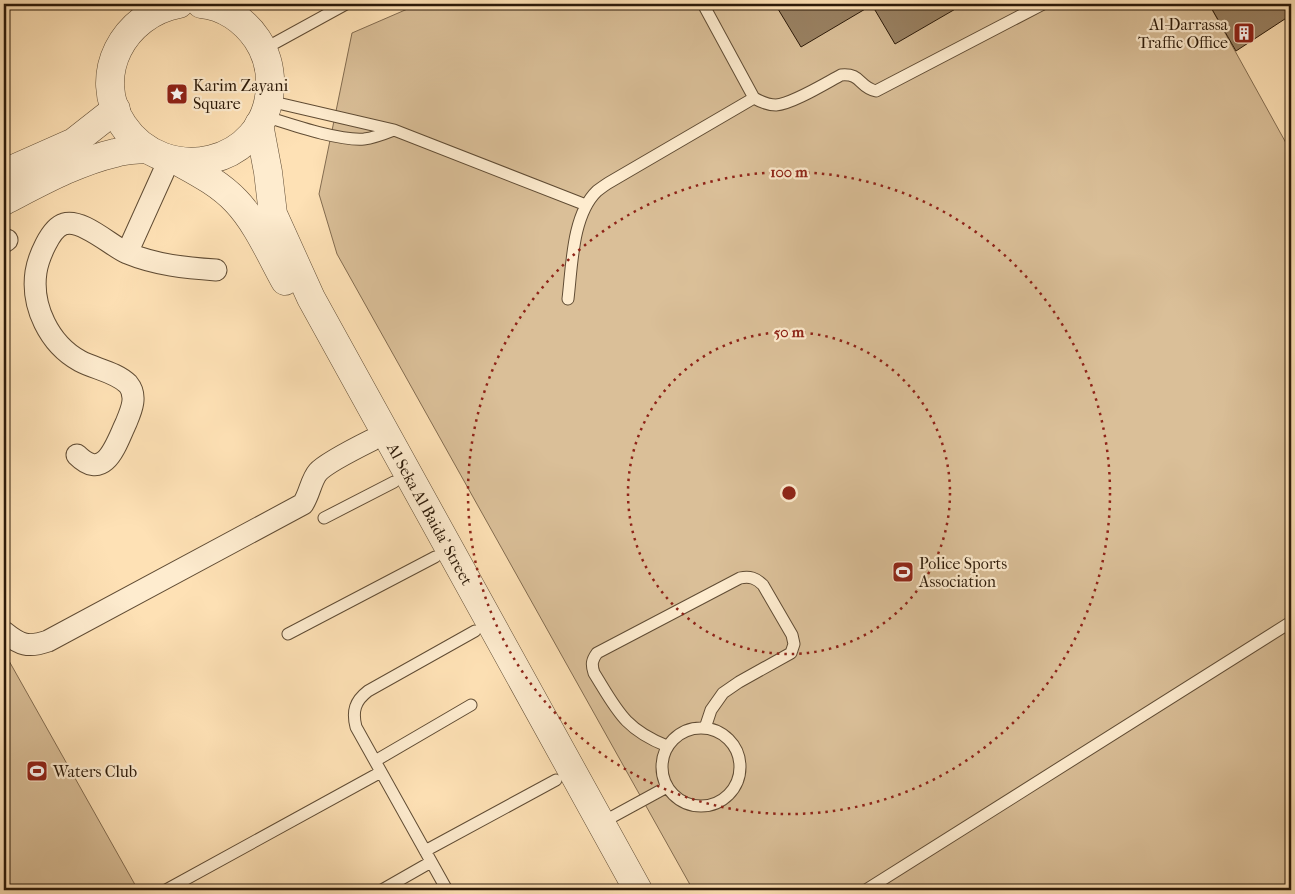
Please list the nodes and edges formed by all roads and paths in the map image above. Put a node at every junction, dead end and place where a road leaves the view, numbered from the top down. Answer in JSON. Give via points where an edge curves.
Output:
{"nodes":[{"id":1,"x":201,"y":4,"type":"edge"},
{"id":2,"x":346,"y":4,"type":"edge"},
{"id":3,"x":703,"y":4,"type":"edge"},
{"id":4,"x":1043,"y":4,"type":"edge"},
{"id":5,"x":170,"y":5,"type":"edge"},
{"id":6,"x":252,"y":27,"type":"edge"},
{"id":7,"x":754,"y":98,"type":"junction"},
{"id":8,"x":116,"y":110,"type":"junction"},
{"id":9,"x":264,"y":114,"type":"junction"},
{"id":10,"x":394,"y":130,"type":"junction"},
{"id":11,"x":165,"y":157,"type":"junction"},
{"id":12,"x":5,"y":171,"type":"edge"},
{"id":13,"x":4,"y":201,"type":"edge"},
{"id":14,"x":586,"y":205,"type":"junction"},
{"id":15,"x":127,"y":253,"type":"junction"},
{"id":16,"x":216,"y":270,"type":"dead end"},
{"id":17,"x":568,"y":298,"type":"dead end"},
{"id":18,"x":372,"y":440,"type":"junction"},
{"id":19,"x":77,"y":455,"type":"dead end"},
{"id":20,"x":394,"y":482,"type":"junction"},
{"id":21,"x":324,"y":518,"type":"dead end"},
{"id":22,"x":435,"y":557,"type":"junction"},
{"id":23,"x":1291,"y":622,"type":"edge"},
{"id":24,"x":475,"y":631,"type":"junction"},
{"id":25,"x":4,"y":632,"type":"edge"},
{"id":26,"x":288,"y":634,"type":"dead end"},
{"id":27,"x":471,"y":705,"type":"dead end"},
{"id":28,"x":705,"y":728,"type":"junction"},
{"id":29,"x":667,"y":746,"type":"junction"},
{"id":30,"x":375,"y":761,"type":"junction"},
{"id":31,"x":381,"y":772,"type":"junction"},
{"id":32,"x":556,"y":780,"type":"junction"},
{"id":33,"x":667,"y":787,"type":"junction"},
{"id":34,"x":601,"y":823,"type":"junction"},
{"id":35,"x":425,"y":851,"type":"junction"},
{"id":36,"x":431,"y":862,"type":"junction"},
{"id":37,"x":166,"y":890,"type":"edge"},
{"id":38,"x":382,"y":890,"type":"edge"},
{"id":39,"x":447,"y":890,"type":"edge"},
{"id":40,"x":616,"y":890,"type":"edge"},
{"id":41,"x":638,"y":890,"type":"edge"},
{"id":42,"x":866,"y":890,"type":"edge"}],
"edges":[{"from":1,"to":6,"type":"street","via":[[232,14]]},
{"from":2,"to":6,"type":"lane"},
{"from":3,"to":7,"type":"lane"},
{"from":4,"to":7,"type":"lane","via":[[876,91],[868,90],[857,77],[849,74],[778,105],[764,104]]},
{"from":5,"to":8,"type":"street","via":[[148,14],[123,40],[111,74]]},
{"from":6,"to":9,"type":"street","via":[[270,75]]},
{"from":7,"to":14,"type":"lane","via":[[610,182]]},
{"from":8,"to":11,"type":"street","via":[[128,132]]},
{"from":8,"to":12,"type":"street","via":[[74,142]]},
{"from":9,"to":10,"type":"lane"},
{"from":9,"to":10,"type":"lane","via":[[348,139],[364,139]]},
{"from":9,"to":11,"type":"street","via":[[244,143],[225,156],[202,162]]},
{"from":9,"to":34,"type":"street","name":"Al Seka Al Baida' Street","via":[[273,214],[311,298]]},
{"from":10,"to":14,"type":"lane"},
{"from":11,"to":13,"type":"street","via":[[115,153],[48,178]]},
{"from":11,"to":15,"type":"street"},
{"from":11,"to":18,"type":"street","name":"Al Seka Al Baida' Street","via":[[216,184],[237,201],[254,225]]},
{"from":14,"to":17,"type":"lane","via":[[578,225]]},
{"from":15,"to":16,"type":"street","via":[[171,266]]},
{"from":15,"to":19,"type":"street","via":[[76,223],[70,223],[63,224],[53,233],[38,260],[37,302],[45,326],[66,351],[79,361],[119,377],[129,385],[134,396],[132,409],[106,461],[96,465],[85,463]]},
{"from":18,"to":20,"type":"street","name":"Al Seka Al Baida' Street"},
{"from":18,"to":25,"type":"street","via":[[319,470],[303,504],[48,641],[35,646],[16,642]]},
{"from":20,"to":21,"type":"lane"},
{"from":20,"to":22,"type":"street","name":"Al Seka Al Baida' Street"},
{"from":22,"to":24,"type":"street","name":"Al Seka Al Baida' Street"},
{"from":22,"to":26,"type":"lane"},
{"from":23,"to":42,"type":"lane"},
{"from":24,"to":30,"type":"lane","via":[[360,697],[353,717]]},
{"from":24,"to":32,"type":"street","name":"Al Seka Al Baida' Street"},
{"from":27,"to":30,"type":"lane"},
{"from":28,"to":29,"type":"lane","via":[[691,729]]},
{"from":28,"to":29,"type":"lane","via":[[723,693],[791,653],[792,635],[764,585],[757,579],[740,578],[597,653],[593,659],[594,672],[620,714],[649,739]]},
{"from":28,"to":33,"type":"lane","via":[[719,732],[738,754],[737,782],[718,803],[704,807],[689,805],[676,798]]},
{"from":29,"to":33,"type":"lane","via":[[662,759],[662,774]]},
{"from":30,"to":31,"type":"lane"},
{"from":31,"to":35,"type":"lane"},
{"from":31,"to":37,"type":"lane"},
{"from":32,"to":35,"type":"lane"},
{"from":32,"to":40,"type":"street","name":"Al Seka Al Baida' Street"},
{"from":33,"to":34,"type":"lane"},
{"from":34,"to":41,"type":"street","name":"Al Seka Al Baida' Street"},
{"from":35,"to":36,"type":"lane"},
{"from":36,"to":38,"type":"lane"},
{"from":36,"to":39,"type":"lane"}]}
